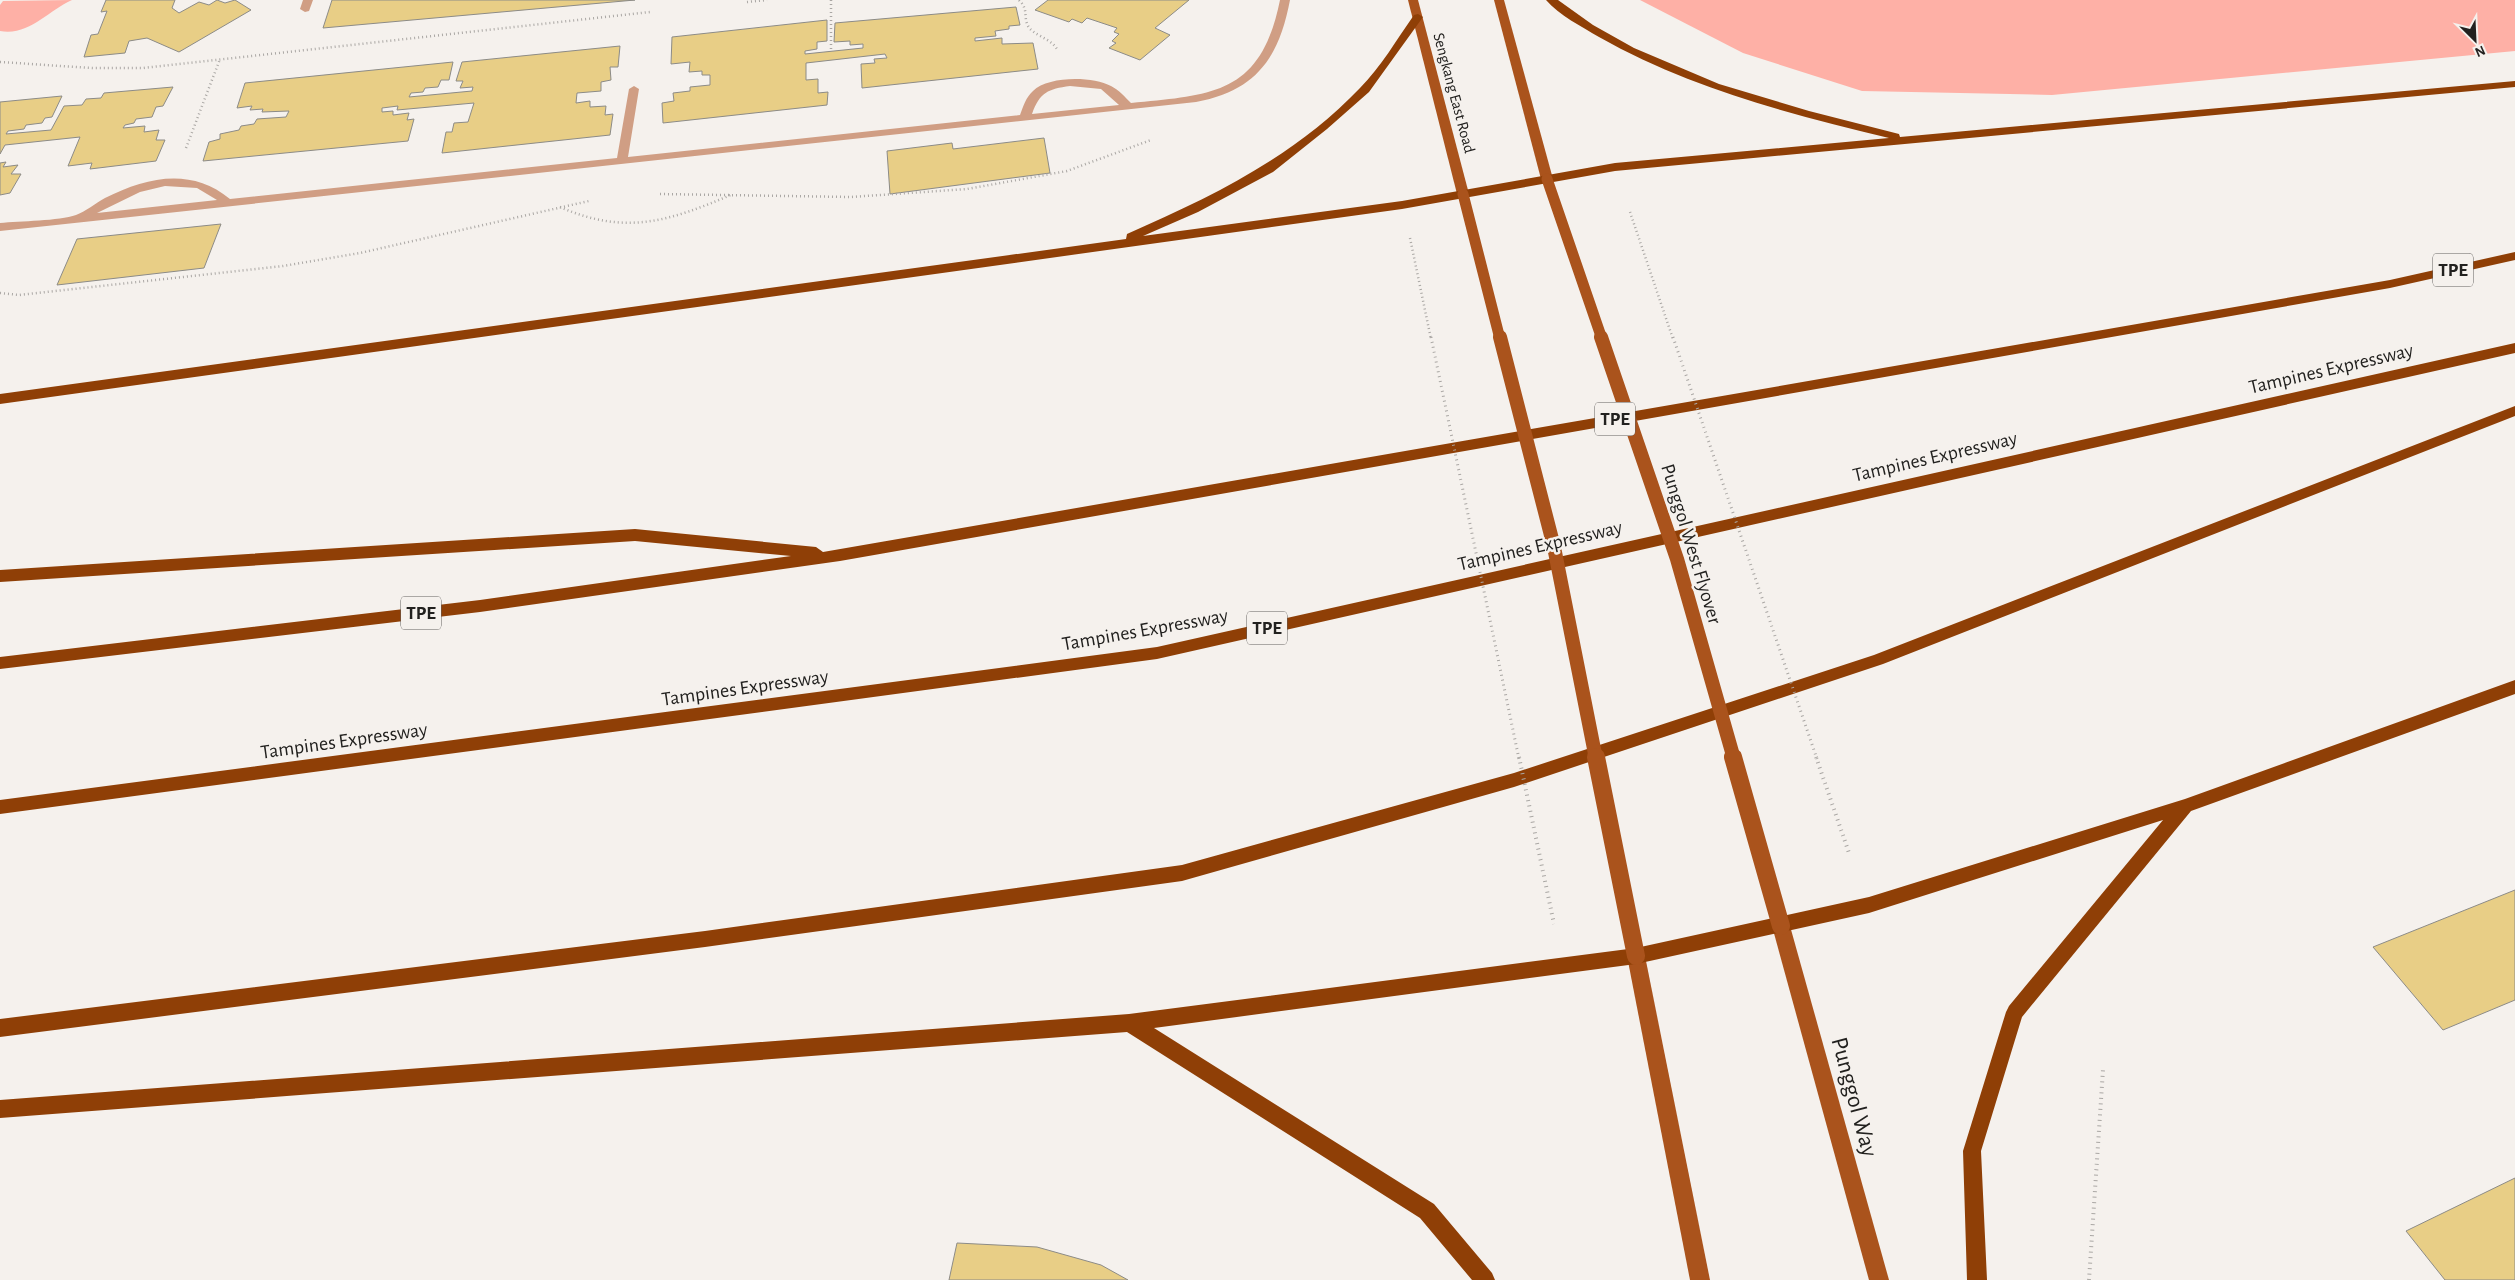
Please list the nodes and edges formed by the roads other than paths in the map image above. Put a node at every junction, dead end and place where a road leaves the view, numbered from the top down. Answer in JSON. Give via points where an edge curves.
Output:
{"nodes":[{"id":1,"x":1285,"y":0,"type":"edge"},
{"id":2,"x":1413,"y":0,"type":"edge"},
{"id":3,"x":1499,"y":0,"type":"edge"},
{"id":4,"x":1551,"y":0,"type":"edge"},
{"id":5,"x":1418,"y":17,"type":"junction"},
{"id":6,"x":2515,"y":84,"type":"edge"},
{"id":7,"x":634,"y":89,"type":"dead end"},
{"id":8,"x":1128,"y":107,"type":"junction"},
{"id":9,"x":1025,"y":118,"type":"junction"},
{"id":10,"x":1909,"y":140,"type":"junction"},
{"id":11,"x":622,"y":161,"type":"junction"},
{"id":12,"x":1547,"y":179,"type":"junction"},
{"id":13,"x":1463,"y":194,"type":"junction"},
{"id":14,"x":228,"y":203,"type":"junction"},
{"id":15,"x":79,"y":219,"type":"junction"},
{"id":16,"x":0,"y":227,"type":"edge"},
{"id":17,"x":1116,"y":244,"type":"junction"},
{"id":18,"x":2515,"y":256,"type":"edge"},
{"id":19,"x":2515,"y":348,"type":"edge"},
{"id":20,"x":0,"y":399,"type":"edge"},
{"id":21,"x":2515,"y":411,"type":"edge"},
{"id":22,"x":840,"y":555,"type":"junction"},
{"id":23,"x":0,"y":576,"type":"edge"},
{"id":24,"x":0,"y":663,"type":"edge"},
{"id":25,"x":2515,"y":687,"type":"edge"},
{"id":26,"x":2184,"y":806,"type":"junction"},
{"id":27,"x":0,"y":807,"type":"edge"},
{"id":28,"x":1781,"y":926,"type":"junction"},
{"id":29,"x":1636,"y":956,"type":"junction"},
{"id":30,"x":1129,"y":1023,"type":"junction"},
{"id":31,"x":0,"y":1028,"type":"edge"},
{"id":32,"x":0,"y":1109,"type":"edge"},
{"id":33,"x":1485,"y":1280,"type":"edge"},
{"id":34,"x":1700,"y":1280,"type":"edge"},
{"id":35,"x":1878,"y":1280,"type":"edge"},
{"id":36,"x":1978,"y":1280,"type":"edge"}],
"edges":[{"from":1,"to":8,"type":"lane","via":[[1272,49],[1248,76],[1231,88],[1198,98]]},
{"from":2,"to":5,"type":"main road","name":"Sengkang East Road"},
{"from":3,"to":12,"type":"main road"},
{"from":4,"to":10,"type":"highway","via":[[1632,51],[1702,83],[1802,114]]},
{"from":5,"to":13,"type":"main road","name":"Sengkang East Road"},
{"from":5,"to":17,"type":"highway","via":[[1365,90],[1270,169],[1194,209]]},
{"from":6,"to":10,"type":"highway"},
{"from":7,"to":11,"type":"lane"},
{"from":8,"to":9,"type":"lane"},
{"from":8,"to":9,"type":"lane","via":[[1104,87],[1068,84],[1050,87],[1037,94]]},
{"from":9,"to":11,"type":"lane"},
{"from":10,"to":12,"type":"highway","via":[[1615,166]]},
{"from":11,"to":14,"type":"lane"},
{"from":12,"to":13,"type":"highway"},
{"from":12,"to":28,"type":"main road","name":"Punggol West Flyover","bridge":true,"via":[[1677,559]]},
{"from":13,"to":17,"type":"highway"},
{"from":13,"to":29,"type":"main road","bridge":true,"via":[[1554,547]]},
{"from":14,"to":15,"type":"lane"},
{"from":14,"to":15,"type":"lane","via":[[212,190],[195,184],[171,182],[140,187],[109,199]]},
{"from":15,"to":16,"type":"lane"},
{"from":17,"to":20,"type":"highway"},
{"from":18,"to":22,"type":"highway","number":"TPE","via":[[2380,285]]},
{"from":19,"to":27,"type":"highway","name":"Tampines Expressway","number":"TPE","via":[[1157,653]]},
{"from":21,"to":31,"type":"highway","via":[[1878,660],[1514,780],[1182,873],[705,940]]},
{"from":22,"to":23,"type":"highway","via":[[635,536]]},
{"from":22,"to":24,"type":"highway","number":"TPE","via":[[480,606]]},
{"from":25,"to":26,"type":"highway"},
{"from":26,"to":28,"type":"highway","via":[[1868,904]]},
{"from":26,"to":36,"type":"highway","via":[[2015,1012],[1972,1151]]},
{"from":28,"to":29,"type":"highway"},
{"from":28,"to":35,"type":"main road","name":"Punggol Way"},
{"from":29,"to":30,"type":"highway"},
{"from":29,"to":34,"type":"main road"},
{"from":30,"to":32,"type":"highway"},
{"from":30,"to":33,"type":"highway","via":[[1427,1211]]}]}
